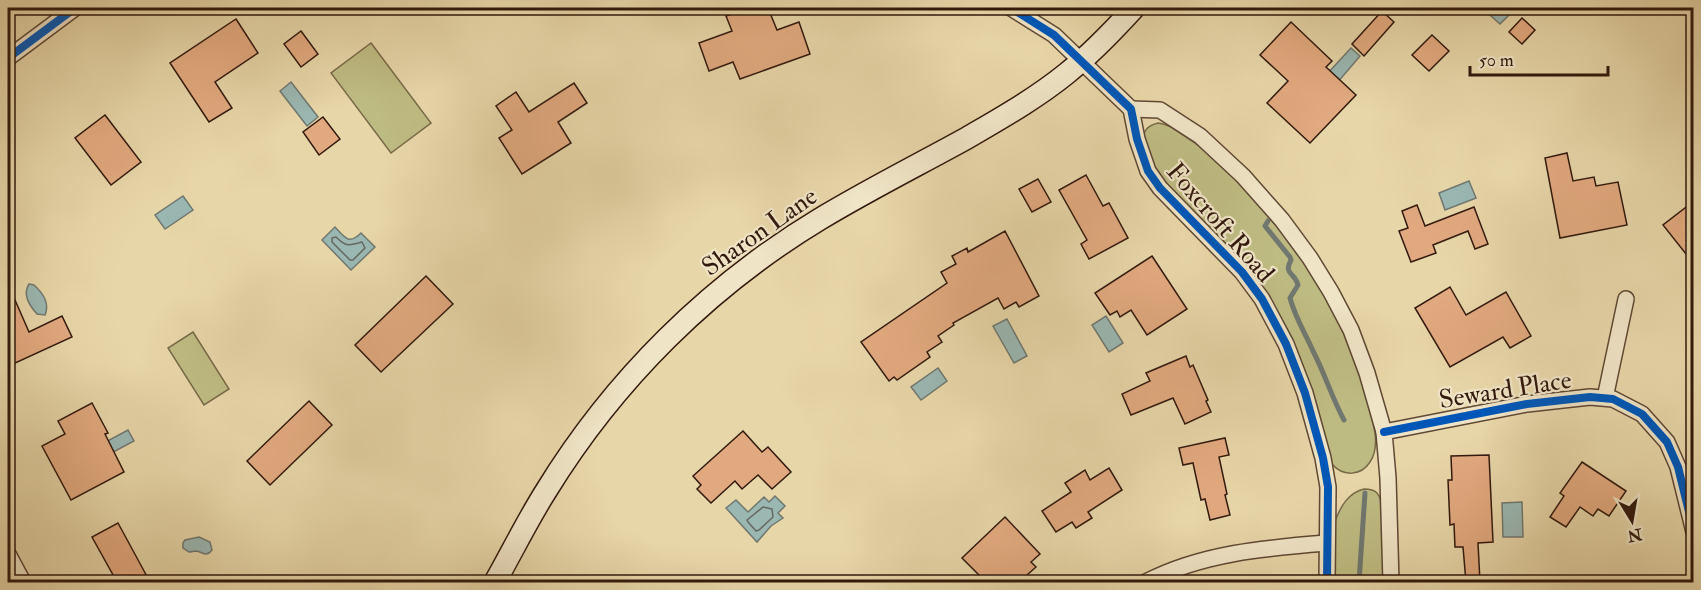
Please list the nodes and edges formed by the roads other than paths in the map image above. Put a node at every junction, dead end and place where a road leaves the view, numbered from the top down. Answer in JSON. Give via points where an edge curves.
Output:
{"nodes":[{"id":1,"x":75,"y":8,"type":"edge"},
{"id":2,"x":1011,"y":8,"type":"edge"},
{"id":3,"x":1134,"y":8,"type":"edge"},
{"id":4,"x":8,"y":58,"type":"edge"},
{"id":5,"x":1082,"y":61,"type":"junction"},
{"id":6,"x":1131,"y":109,"type":"junction"},
{"id":7,"x":1626,"y":299,"type":"dead end"},
{"id":8,"x":1605,"y":398,"type":"junction"},
{"id":9,"x":1384,"y":432,"type":"junction"},
{"id":10,"x":1694,"y":532,"type":"edge"},
{"id":11,"x":1327,"y":543,"type":"junction"},
{"id":12,"x":8,"y":555,"type":"edge"},
{"id":13,"x":23,"y":582,"type":"edge"},
{"id":14,"x":495,"y":582,"type":"edge"},
{"id":15,"x":1146,"y":582,"type":"edge"},
{"id":16,"x":1327,"y":582,"type":"edge"},
{"id":17,"x":1391,"y":582,"type":"edge"}],
"edges":[{"from":1,"to":4,"type":"street"},
{"from":2,"to":5,"type":"street","via":[[1054,35]]},
{"from":3,"to":5,"type":"main road","name":"Sharon Lane"},
{"from":5,"to":6,"type":"street"},
{"from":5,"to":14,"type":"main road","name":"Sharon Lane","via":[[1005,116],[820,219],[713,296],[663,341],[594,421],[546,491]]},
{"from":6,"to":9,"type":"street","name":"Foxcroft Road","via":[[1160,110],[1200,136],[1282,220],[1326,283],[1351,330]]},
{"from":6,"to":11,"type":"street","name":"Foxcroft Road","via":[[1148,171],[1180,210],[1242,272],[1286,344],[1323,458],[1328,487]]},
{"from":7,"to":8,"type":"street","name":"Seward Place"},
{"from":8,"to":9,"type":"street","name":"Seward Place","via":[[1527,404]]},
{"from":8,"to":10,"type":"street","name":"Seward Place","via":[[1642,414],[1667,442]]},
{"from":9,"to":17,"type":"street","name":"Foxcroft Road"},
{"from":11,"to":15,"type":"street","via":[[1246,550],[1191,564]]},
{"from":11,"to":16,"type":"street","name":"Foxcroft Road"},
{"from":12,"to":13,"type":"street"}]}
